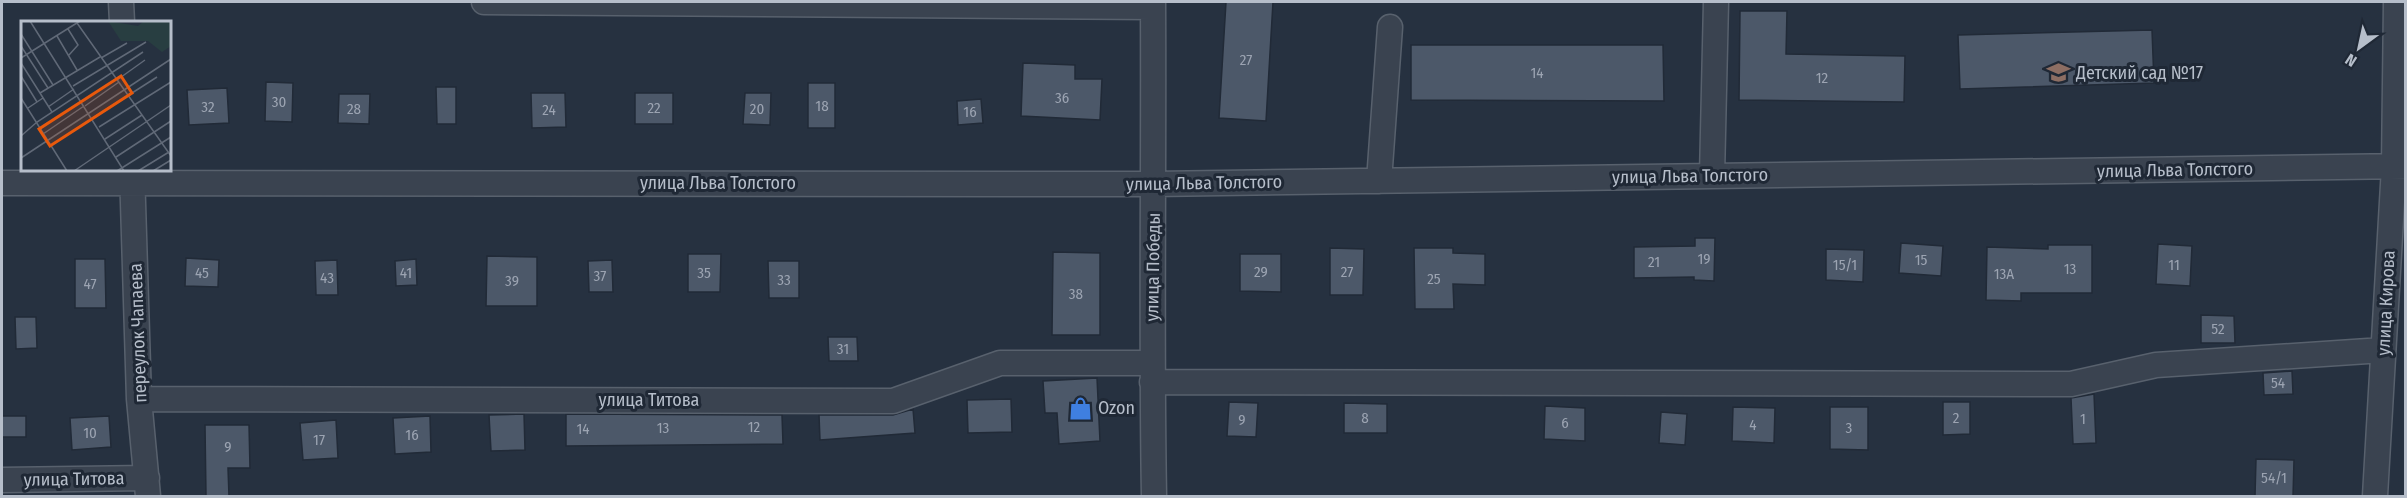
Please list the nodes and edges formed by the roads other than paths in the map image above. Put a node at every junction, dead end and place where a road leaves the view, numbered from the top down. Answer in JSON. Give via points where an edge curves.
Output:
{"nodes":[{"id":1,"x":121,"y":2,"type":"edge"},
{"id":2,"x":484,"y":2,"type":"edge"},
{"id":3,"x":1716,"y":2,"type":"edge"},
{"id":4,"x":2396,"y":2,"type":"edge"},
{"id":5,"x":1153,"y":4,"type":"edge"},
{"id":6,"x":122,"y":21,"type":"edge"},
{"id":7,"x":1390,"y":27,"type":"dead end"},
{"id":8,"x":2400,"y":166,"type":"edge"},
{"id":9,"x":132,"y":176,"type":"edge"},
{"id":10,"x":1712,"y":176,"type":"junction"},
{"id":11,"x":1379,"y":181,"type":"junction"},
{"id":12,"x":2,"y":183,"type":"edge"},
{"id":13,"x":1154,"y":184,"type":"junction"},
{"id":14,"x":2383,"y":351,"type":"junction"},
{"id":15,"x":1152,"y":373,"type":"junction"},
{"id":16,"x":139,"y":399,"type":"junction"},
{"id":17,"x":2,"y":480,"type":"edge"},
{"id":18,"x":147,"y":487,"type":"edge"},
{"id":19,"x":1154,"y":496,"type":"edge"},
{"id":20,"x":2374,"y":496,"type":"edge"}],
"edges":[{"from":1,"to":6,"type":"street"},
{"from":2,"to":5,"type":"street"},
{"from":3,"to":10,"type":"street"},
{"from":4,"to":8,"type":"street","name":"улица Кирова"},
{"from":5,"to":13,"type":"street","name":"улица Победы"},
{"from":7,"to":11,"type":"street"},
{"from":8,"to":10,"type":"street","name":"улица Льва Толстого"},
{"from":8,"to":14,"type":"street","name":"улица Кирова"},
{"from":9,"to":12,"type":"street","name":"улица Льва Толстого"},
{"from":9,"to":13,"type":"street","name":"улица Льва Толстого"},
{"from":9,"to":16,"type":"street","name":"переулок Чапаева"},
{"from":10,"to":11,"type":"street","name":"улица Льва Толстого"},
{"from":11,"to":13,"type":"street","name":"улица Льва Толстого"},
{"from":13,"to":15,"type":"street","name":"улица Победы"},
{"from":14,"to":15,"type":"street","name":"улица Титова","via":[[2156,365],[2072,384]]},
{"from":14,"to":20,"type":"street","name":"улица Кирова"},
{"from":15,"to":16,"type":"street","name":"улица Титова","via":[[1000,363],[893,401]]},
{"from":15,"to":19,"type":"street","name":"улица Победы"},
{"from":16,"to":18,"type":"street","name":"переулок Чапаева"},
{"from":17,"to":18,"type":"street","name":"улица Титова"}]}
